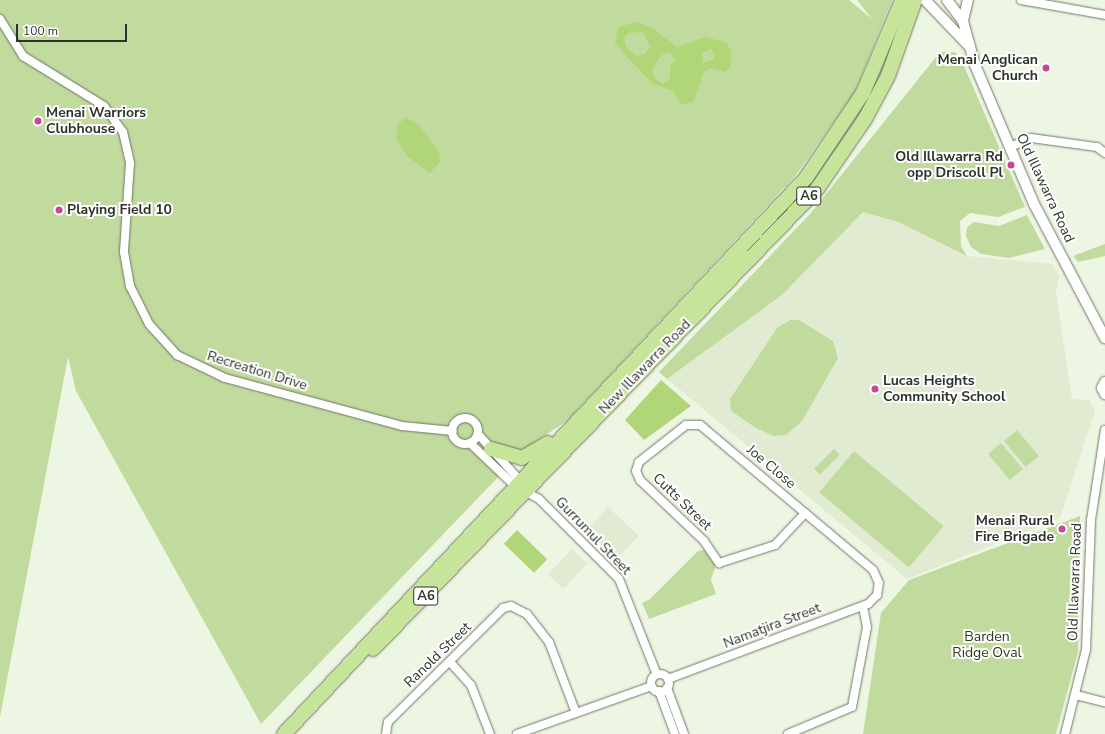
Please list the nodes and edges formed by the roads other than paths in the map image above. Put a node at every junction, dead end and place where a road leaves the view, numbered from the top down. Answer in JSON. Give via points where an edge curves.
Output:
{"nodes":[{"id":1,"x":902,"y":0,"type":"edge"},
{"id":2,"x":915,"y":0,"type":"edge"},
{"id":3,"x":925,"y":0,"type":"edge"},
{"id":4,"x":968,"y":0,"type":"edge"},
{"id":5,"x":1021,"y":0,"type":"edge"},
{"id":6,"x":951,"y":1,"type":"edge"},
{"id":7,"x":937,"y":3,"type":"edge"},
{"id":8,"x":942,"y":14,"type":"junction"},
{"id":9,"x":1105,"y":15,"type":"edge"},
{"id":10,"x":0,"y":19,"type":"edge"},
{"id":11,"x":963,"y":21,"type":"junction"},
{"id":12,"x":969,"y":46,"type":"junction"},
{"id":13,"x":1010,"y":147,"type":"junction"},
{"id":14,"x":1105,"y":153,"type":"edge"},
{"id":15,"x":1105,"y":338,"type":"edge"},
{"id":16,"x":1105,"y":382,"type":"edge"},
{"id":17,"x":1105,"y":394,"type":"edge"},
{"id":18,"x":1105,"y":430,"type":"edge"},
{"id":19,"x":452,"y":431,"type":"junction"},
{"id":20,"x":478,"y":434,"type":"junction"},
{"id":21,"x":567,"y":434,"type":"junction"},
{"id":22,"x":470,"y":443,"type":"junction"},
{"id":23,"x":491,"y":450,"type":"junction"},
{"id":24,"x":636,"y":471,"type":"joint"},
{"id":25,"x":521,"y":485,"type":"junction"},
{"id":26,"x":805,"y":513,"type":"junction"},
{"id":27,"x":879,"y":590,"type":"joint"},
{"id":28,"x":863,"y":606,"type":"junction"},
{"id":29,"x":450,"y":662,"type":"junction"},
{"id":30,"x":657,"y":674,"type":"junction"},
{"id":31,"x":668,"y":684,"type":"junction"},
{"id":32,"x":652,"y":686,"type":"junction"},
{"id":33,"x":659,"y":691,"type":"junction"},
{"id":34,"x":1076,"y":695,"type":"junction"},
{"id":35,"x":1105,"y":702,"type":"edge"},
{"id":36,"x":576,"y":712,"type":"junction"},
{"id":37,"x":385,"y":732,"type":"edge"},
{"id":38,"x":284,"y":734,"type":"edge"},
{"id":39,"x":490,"y":734,"type":"edge"},
{"id":40,"x":517,"y":734,"type":"edge"},
{"id":41,"x":675,"y":734,"type":"edge"},
{"id":42,"x":684,"y":734,"type":"edge"},
{"id":43,"x":788,"y":734,"type":"edge"},
{"id":44,"x":1065,"y":734,"type":"edge"}],
"edges":[{"from":1,"to":21,"type":"highway","name":"New Illawarra Road","number":"A6","via":[[863,93],[806,178]]},
{"from":2,"to":25,"type":"highway","name":"New Illawarra Road","number":"A6","via":[[885,82],[861,125],[817,189]]},
{"from":3,"to":7,"type":"street","name":"Old Illawarra Road"},
{"from":4,"to":11,"type":"street","name":"Old Illawarra Road"},
{"from":5,"to":9,"type":"street"},
{"from":6,"to":8,"type":"street","name":"Old Illawarra Road"},
{"from":6,"to":11,"type":"street","name":"Old Illawarra Road"},
{"from":7,"to":8,"type":"street","name":"Old Illawarra Road"},
{"from":8,"to":12,"type":"street","name":"Old Illawarra Road"},
{"from":10,"to":19,"type":"street","name":"Recreation Drive","via":[[23,56],[104,106],[123,132],[130,163],[124,252],[130,286],[149,324],[177,355],[225,378],[402,426]]},
{"from":11,"to":12,"type":"street","name":"Old Illawarra Road"},
{"from":12,"to":13,"type":"street","name":"Old Illawarra Road"},
{"from":13,"to":14,"type":"street","via":[[1031,138],[1097,147]]},
{"from":13,"to":15,"type":"street","name":"Old Illawarra Road","via":[[1034,204]]},
{"from":16,"to":17,"type":"street"},
{"from":18,"to":34,"type":"street","name":"Old Illawarra Road","via":[[1091,520],[1086,650]]},
{"from":19,"to":20,"type":"street","via":[[458,421],[465,419],[475,424]]},
{"from":19,"to":22,"type":"street","via":[[457,441]]},
{"from":20,"to":22,"type":"street"},
{"from":20,"to":23,"type":"street"},
{"from":21,"to":23,"type":"highway","via":[[522,458]]},
{"from":21,"to":25,"type":"highway","name":"New Illawarra Road","number":"A6"},
{"from":22,"to":25,"type":"street"},
{"from":23,"to":25,"type":"street"},
{"from":24,"to":26,"type":"street","name":"Joe Close","via":[[646,454],[686,425],[696,424]]},
{"from":24,"to":26,"type":"street","name":"Cutts Street","via":[[640,480],[704,541],[719,563],[776,545]]},
{"from":25,"to":30,"type":"street","name":"Gurrumul Street","via":[[619,579]]},
{"from":25,"to":38,"type":"highway","name":"New Illawarra Road","number":"A6","via":[[391,632],[320,695]]},
{"from":26,"to":27,"type":"street","name":"Joe Close","via":[[873,570],[878,579]]},
{"from":27,"to":28,"type":"street","name":"Namatjira Street","via":[[873,600]]},
{"from":28,"to":31,"type":"street","name":"Namatjira Street"},
{"from":28,"to":43,"type":"street","via":[[867,627],[852,707]]},
{"from":29,"to":36,"type":"street","name":"Ranold Street","via":[[504,608],[514,606],[536,623],[549,642]]},
{"from":29,"to":37,"type":"street","name":"Ranold Street","via":[[388,722]]},
{"from":29,"to":39,"type":"street","via":[[471,685]]},
{"from":30,"to":31,"type":"street"},
{"from":30,"to":32,"type":"street"},
{"from":31,"to":33,"type":"street","name":"Namatjira Street"},
{"from":31,"to":42,"type":"street"},
{"from":32,"to":33,"type":"street"},
{"from":32,"to":36,"type":"street"},
{"from":33,"to":41,"type":"street"},
{"from":34,"to":35,"type":"street"},
{"from":34,"to":44,"type":"street","name":"Old Illawarra Road"},
{"from":36,"to":40,"type":"street"}]}
